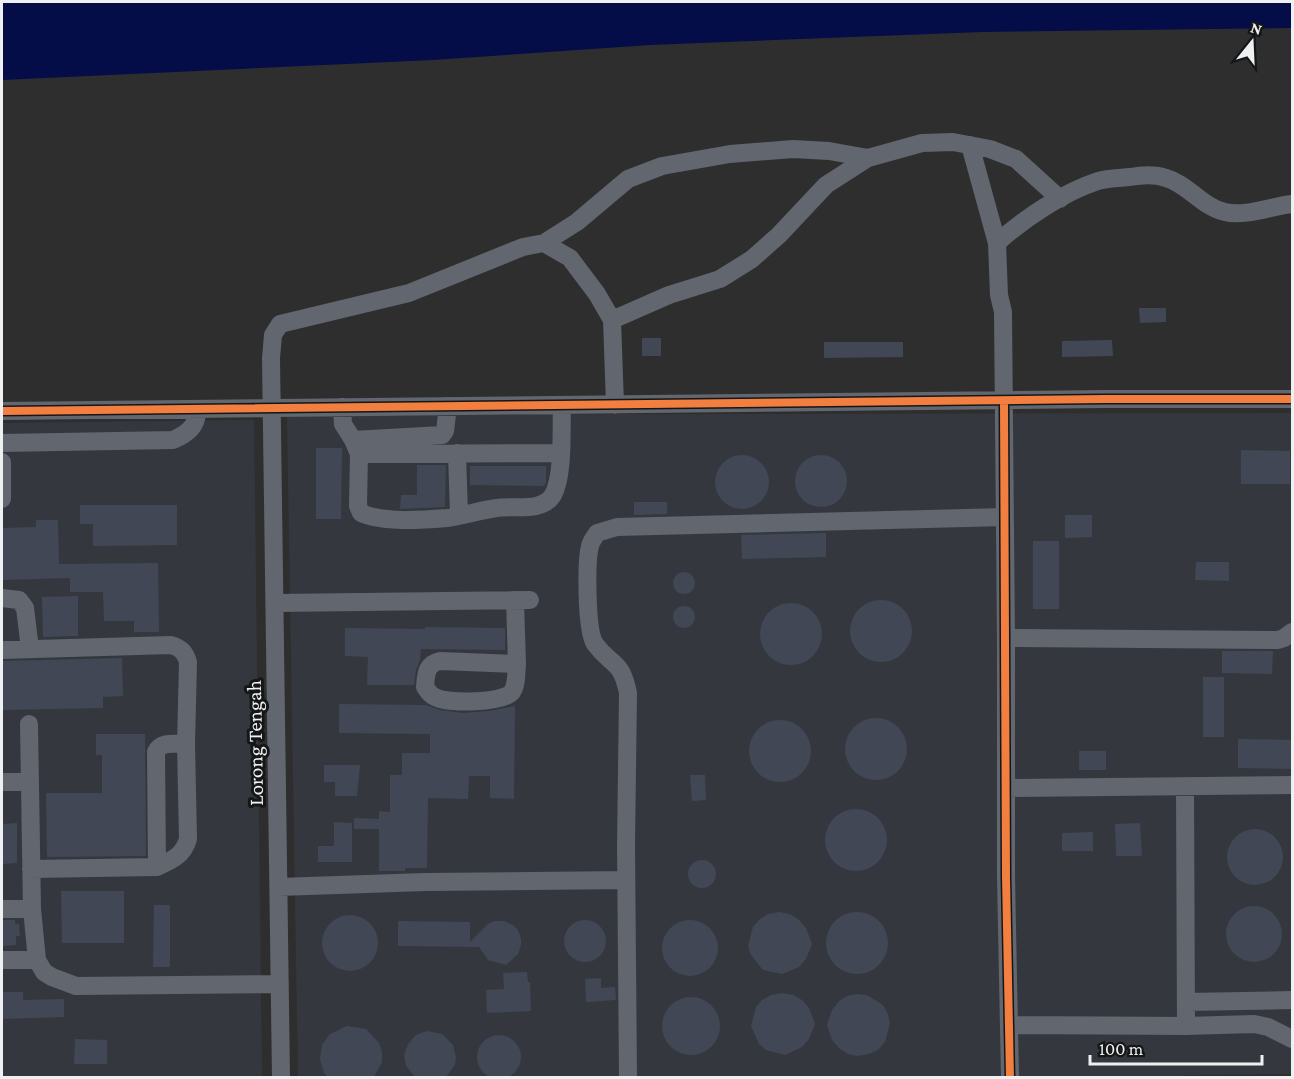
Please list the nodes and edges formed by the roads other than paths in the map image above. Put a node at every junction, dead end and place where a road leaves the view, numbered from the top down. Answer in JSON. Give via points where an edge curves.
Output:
{"nodes":[{"id":1,"x":970,"y":145,"type":"junction"},
{"id":2,"x":867,"y":158,"type":"junction"},
{"id":3,"x":1060,"y":199,"type":"junction"},
{"id":4,"x":1293,"y":204,"type":"edge"},
{"id":5,"x":544,"y":243,"type":"junction"},
{"id":6,"x":997,"y":243,"type":"junction"},
{"id":7,"x":612,"y":320,"type":"junction"},
{"id":8,"x":1293,"y":399,"type":"edge"},
{"id":9,"x":1004,"y":401,"type":"junction"},
{"id":10,"x":562,"y":405,"type":"junction"},
{"id":11,"x":615,"y":405,"type":"junction"},
{"id":12,"x":448,"y":406,"type":"junction"},
{"id":13,"x":342,"y":407,"type":"junction"},
{"id":14,"x":272,"y":408,"type":"junction"},
{"id":15,"x":197,"y":409,"type":"junction"},
{"id":16,"x":2,"y":411,"type":"edge"},
{"id":17,"x":2,"y":443,"type":"edge"},
{"id":18,"x":356,"y":447,"type":"junction"},
{"id":19,"x":457,"y":453,"type":"junction"},
{"id":20,"x":561,"y":453,"type":"junction"},
{"id":21,"x":2,"y":462,"type":"edge"},
{"id":22,"x":2,"y":499,"type":"edge"},
{"id":23,"x":459,"y":515,"type":"junction"},
{"id":24,"x":1005,"y":517,"type":"junction"},
{"id":25,"x":2,"y":598,"type":"edge"},
{"id":26,"x":276,"y":603,"type":"junction"},
{"id":27,"x":1292,"y":637,"type":"edge"},
{"id":28,"x":1006,"y":638,"type":"junction"},
{"id":29,"x":30,"y":649,"type":"junction"},
{"id":30,"x":2,"y":650,"type":"edge"},
{"id":31,"x":517,"y":664,"type":"junction"},
{"id":32,"x":29,"y":724,"type":"dead end"},
{"id":33,"x":186,"y":744,"type":"junction"},
{"id":34,"x":2,"y":782,"type":"edge"},
{"id":35,"x":29,"y":782,"type":"junction"},
{"id":36,"x":1293,"y":785,"type":"edge"},
{"id":37,"x":1185,"y":787,"type":"junction"},
{"id":38,"x":1006,"y":788,"type":"junction"},
{"id":39,"x":157,"y":867,"type":"junction"},
{"id":40,"x":31,"y":869,"type":"junction"},
{"id":41,"x":627,"y":880,"type":"junction"},
{"id":42,"x":279,"y":887,"type":"junction"},
{"id":43,"x":2,"y":909,"type":"edge"},
{"id":44,"x":32,"y":909,"type":"junction"},
{"id":45,"x":2,"y":960,"type":"edge"},
{"id":46,"x":37,"y":960,"type":"junction"},
{"id":47,"x":280,"y":984,"type":"junction"},
{"id":48,"x":1293,"y":1000,"type":"edge"},
{"id":49,"x":1186,"y":1002,"type":"junction"},
{"id":50,"x":1010,"y":1025,"type":"junction"},
{"id":51,"x":1186,"y":1026,"type":"junction"},
{"id":52,"x":1293,"y":1039,"type":"edge"},
{"id":53,"x":281,"y":1077,"type":"edge"},
{"id":54,"x":628,"y":1077,"type":"edge"},
{"id":55,"x":1010,"y":1077,"type":"edge"}],
"edges":[{"from":1,"to":2,"type":"street","via":[[922,143]]},
{"from":1,"to":3,"type":"street","via":[[1016,159]]},
{"from":1,"to":6,"type":"street"},
{"from":2,"to":5,"type":"street","via":[[793,149],[730,154],[662,166],[628,179],[577,222]]},
{"from":2,"to":7,"type":"street","via":[[826,185],[752,259],[720,279],[669,295]]},
{"from":3,"to":4,"type":"street","via":[[1099,181],[1140,176],[1165,177],[1226,213]]},
{"from":3,"to":6,"type":"street"},
{"from":5,"to":7,"type":"street","via":[[570,258]]},
{"from":5,"to":14,"type":"street","name":"Lorong Tengah","via":[[524,246],[409,294],[280,324],[273,335]]},
{"from":6,"to":9,"type":"street"},
{"from":7,"to":11,"type":"street"},
{"from":8,"to":9,"type":"street"},
{"from":9,"to":11,"type":"street"},
{"from":9,"to":24,"type":"street"},
{"from":10,"to":11,"type":"street"},
{"from":10,"to":12,"type":"street"},
{"from":10,"to":20,"type":"street"},
{"from":12,"to":13,"type":"street"},
{"from":12,"to":18,"type":"street","via":[[442,435]]},
{"from":13,"to":14,"type":"street"},
{"from":13,"to":18,"type":"street","via":[[343,424]]},
{"from":14,"to":15,"type":"street"},
{"from":14,"to":26,"type":"street","name":"Lorong Tengah"},
{"from":15,"to":16,"type":"street"},
{"from":15,"to":17,"type":"street","via":[[194,425],[173,440]]},
{"from":18,"to":19,"type":"street"},
{"from":18,"to":23,"type":"street","via":[[361,513],[383,519]]},
{"from":19,"to":20,"type":"street"},
{"from":19,"to":23,"type":"street"},
{"from":20,"to":23,"type":"street","via":[[556,486],[545,503]]},
{"from":21,"to":22,"type":"street"},
{"from":24,"to":28,"type":"street"},
{"from":24,"to":41,"type":"street","via":[[617,526],[597,533],[590,545],[588,567],[590,633],[594,643],[619,666],[628,693]]},
{"from":25,"to":29,"type":"street","via":[[15,598],[25,608]]},
{"from":26,"to":31,"type":"street","via":[[522,600]]},
{"from":26,"to":42,"type":"street","name":"Lorong Tengah"},
{"from":27,"to":28,"type":"street"},
{"from":28,"to":38,"type":"street"},
{"from":29,"to":30,"type":"street"},
{"from":29,"to":33,"type":"street","via":[[177,647],[188,662]]},
{"from":31,"to":31,"type":"street","via":[[512,693],[502,698],[441,699],[426,687],[427,669],[435,662]]},
{"from":32,"to":35,"type":"street"},
{"from":33,"to":39,"type":"street","via":[[188,838],[176,859]]},
{"from":33,"to":39,"type":"street","via":[[164,744],[156,752]]},
{"from":34,"to":35,"type":"street"},
{"from":35,"to":40,"type":"street"},
{"from":36,"to":37,"type":"street"},
{"from":37,"to":38,"type":"street"},
{"from":37,"to":49,"type":"street"},
{"from":38,"to":50,"type":"street"},
{"from":39,"to":40,"type":"street"},
{"from":40,"to":44,"type":"street"},
{"from":41,"to":42,"type":"street"},
{"from":41,"to":54,"type":"street"},
{"from":42,"to":47,"type":"street","name":"Lorong Tengah"},
{"from":43,"to":44,"type":"street"},
{"from":44,"to":46,"type":"street"},
{"from":45,"to":46,"type":"street"},
{"from":46,"to":47,"type":"street","via":[[44,972],[76,986]]},
{"from":47,"to":53,"type":"street","name":"Lorong Tengah"},
{"from":48,"to":49,"type":"street"},
{"from":49,"to":51,"type":"street"},
{"from":50,"to":51,"type":"street"},
{"from":50,"to":55,"type":"street"},
{"from":51,"to":52,"type":"street","via":[[1254,1024]]}]}
